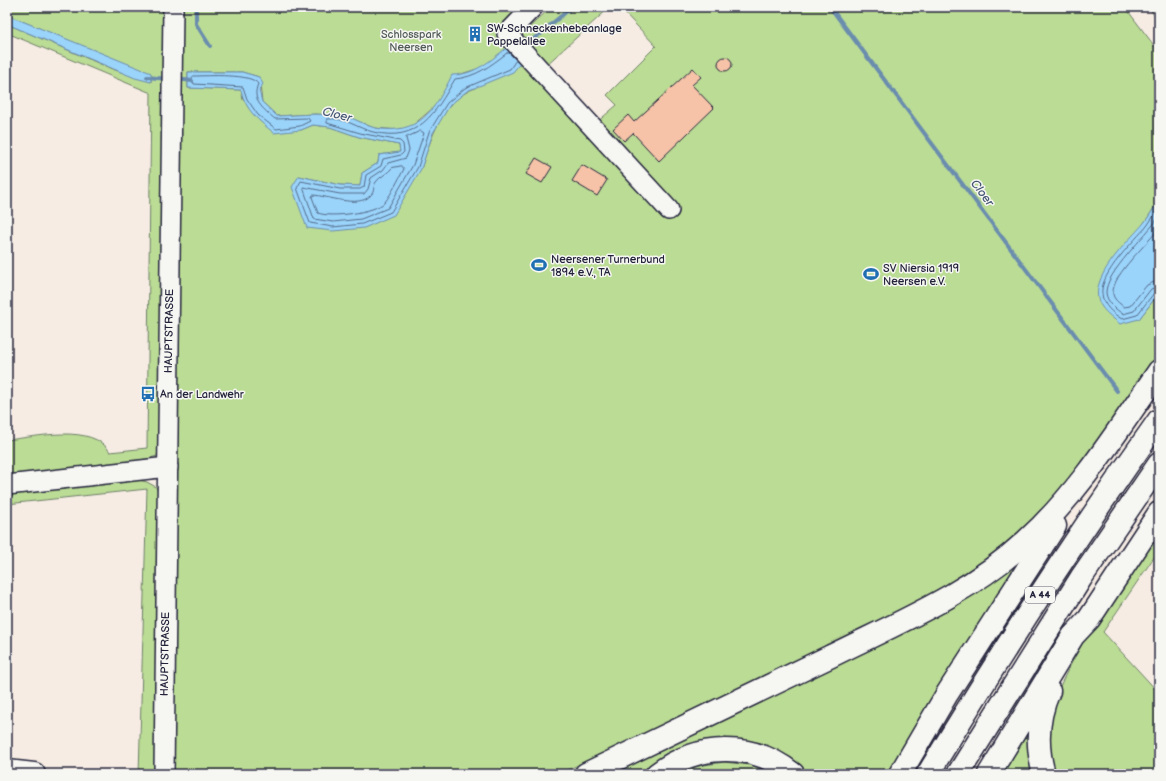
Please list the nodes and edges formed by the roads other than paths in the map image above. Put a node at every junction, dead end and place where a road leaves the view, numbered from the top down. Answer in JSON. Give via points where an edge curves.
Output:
{"nodes":[{"id":1,"x":172,"y":7,"type":"edge"},
{"id":2,"x":533,"y":7,"type":"edge"},
{"id":3,"x":669,"y":210,"type":"dead end"},
{"id":4,"x":1159,"y":371,"type":"edge"},
{"id":5,"x":1159,"y":420,"type":"edge"},
{"id":6,"x":1159,"y":464,"type":"edge"},
{"id":7,"x":1092,"y":466,"type":"junction"},
{"id":8,"x":168,"y":467,"type":"junction"},
{"id":9,"x":7,"y":485,"type":"edge"},
{"id":10,"x":1159,"y":513,"type":"edge"},
{"id":11,"x":1089,"y":619,"type":"junction"},
{"id":12,"x":7,"y":771,"type":"edge"},
{"id":13,"x":34,"y":774,"type":"edge"},
{"id":14,"x":164,"y":774,"type":"edge"},
{"id":15,"x":586,"y":774,"type":"edge"},
{"id":16,"x":657,"y":774,"type":"edge"},
{"id":17,"x":793,"y":774,"type":"edge"},
{"id":18,"x":900,"y":774,"type":"edge"},
{"id":19,"x":928,"y":774,"type":"edge"},
{"id":20,"x":958,"y":774,"type":"edge"},
{"id":21,"x":989,"y":774,"type":"edge"},
{"id":22,"x":1044,"y":774,"type":"edge"}],
"edges":[{"from":1,"to":8,"type":"street","name":"HAUPTSTRASSE"},
{"from":2,"to":3,"type":"street","via":[[518,45]]},
{"from":4,"to":7,"type":"highway"},
{"from":5,"to":19,"type":"highway","number":"A 44","via":[[1088,521]]},
{"from":6,"to":20,"type":"highway","number":"A 44","via":[[1077,584]]},
{"from":7,"to":15,"type":"highway","via":[[1066,499],[1026,541],[1004,561],[954,595]]},
{"from":7,"to":18,"type":"highway","via":[[951,688]]},
{"from":8,"to":9,"type":"street"},
{"from":8,"to":14,"type":"street","name":"HAUPTSTRASSE"},
{"from":10,"to":11,"type":"highway"},
{"from":11,"to":21,"type":"highway","via":[[1073,636]]},
{"from":11,"to":22,"type":"highway","via":[[1080,639],[1055,678],[1042,713],[1038,733]]},
{"from":12,"to":13,"type":"highway"},
{"from":16,"to":17,"type":"highway","via":[[693,754],[722,749],[743,751],[765,758],[778,763]]}]}
